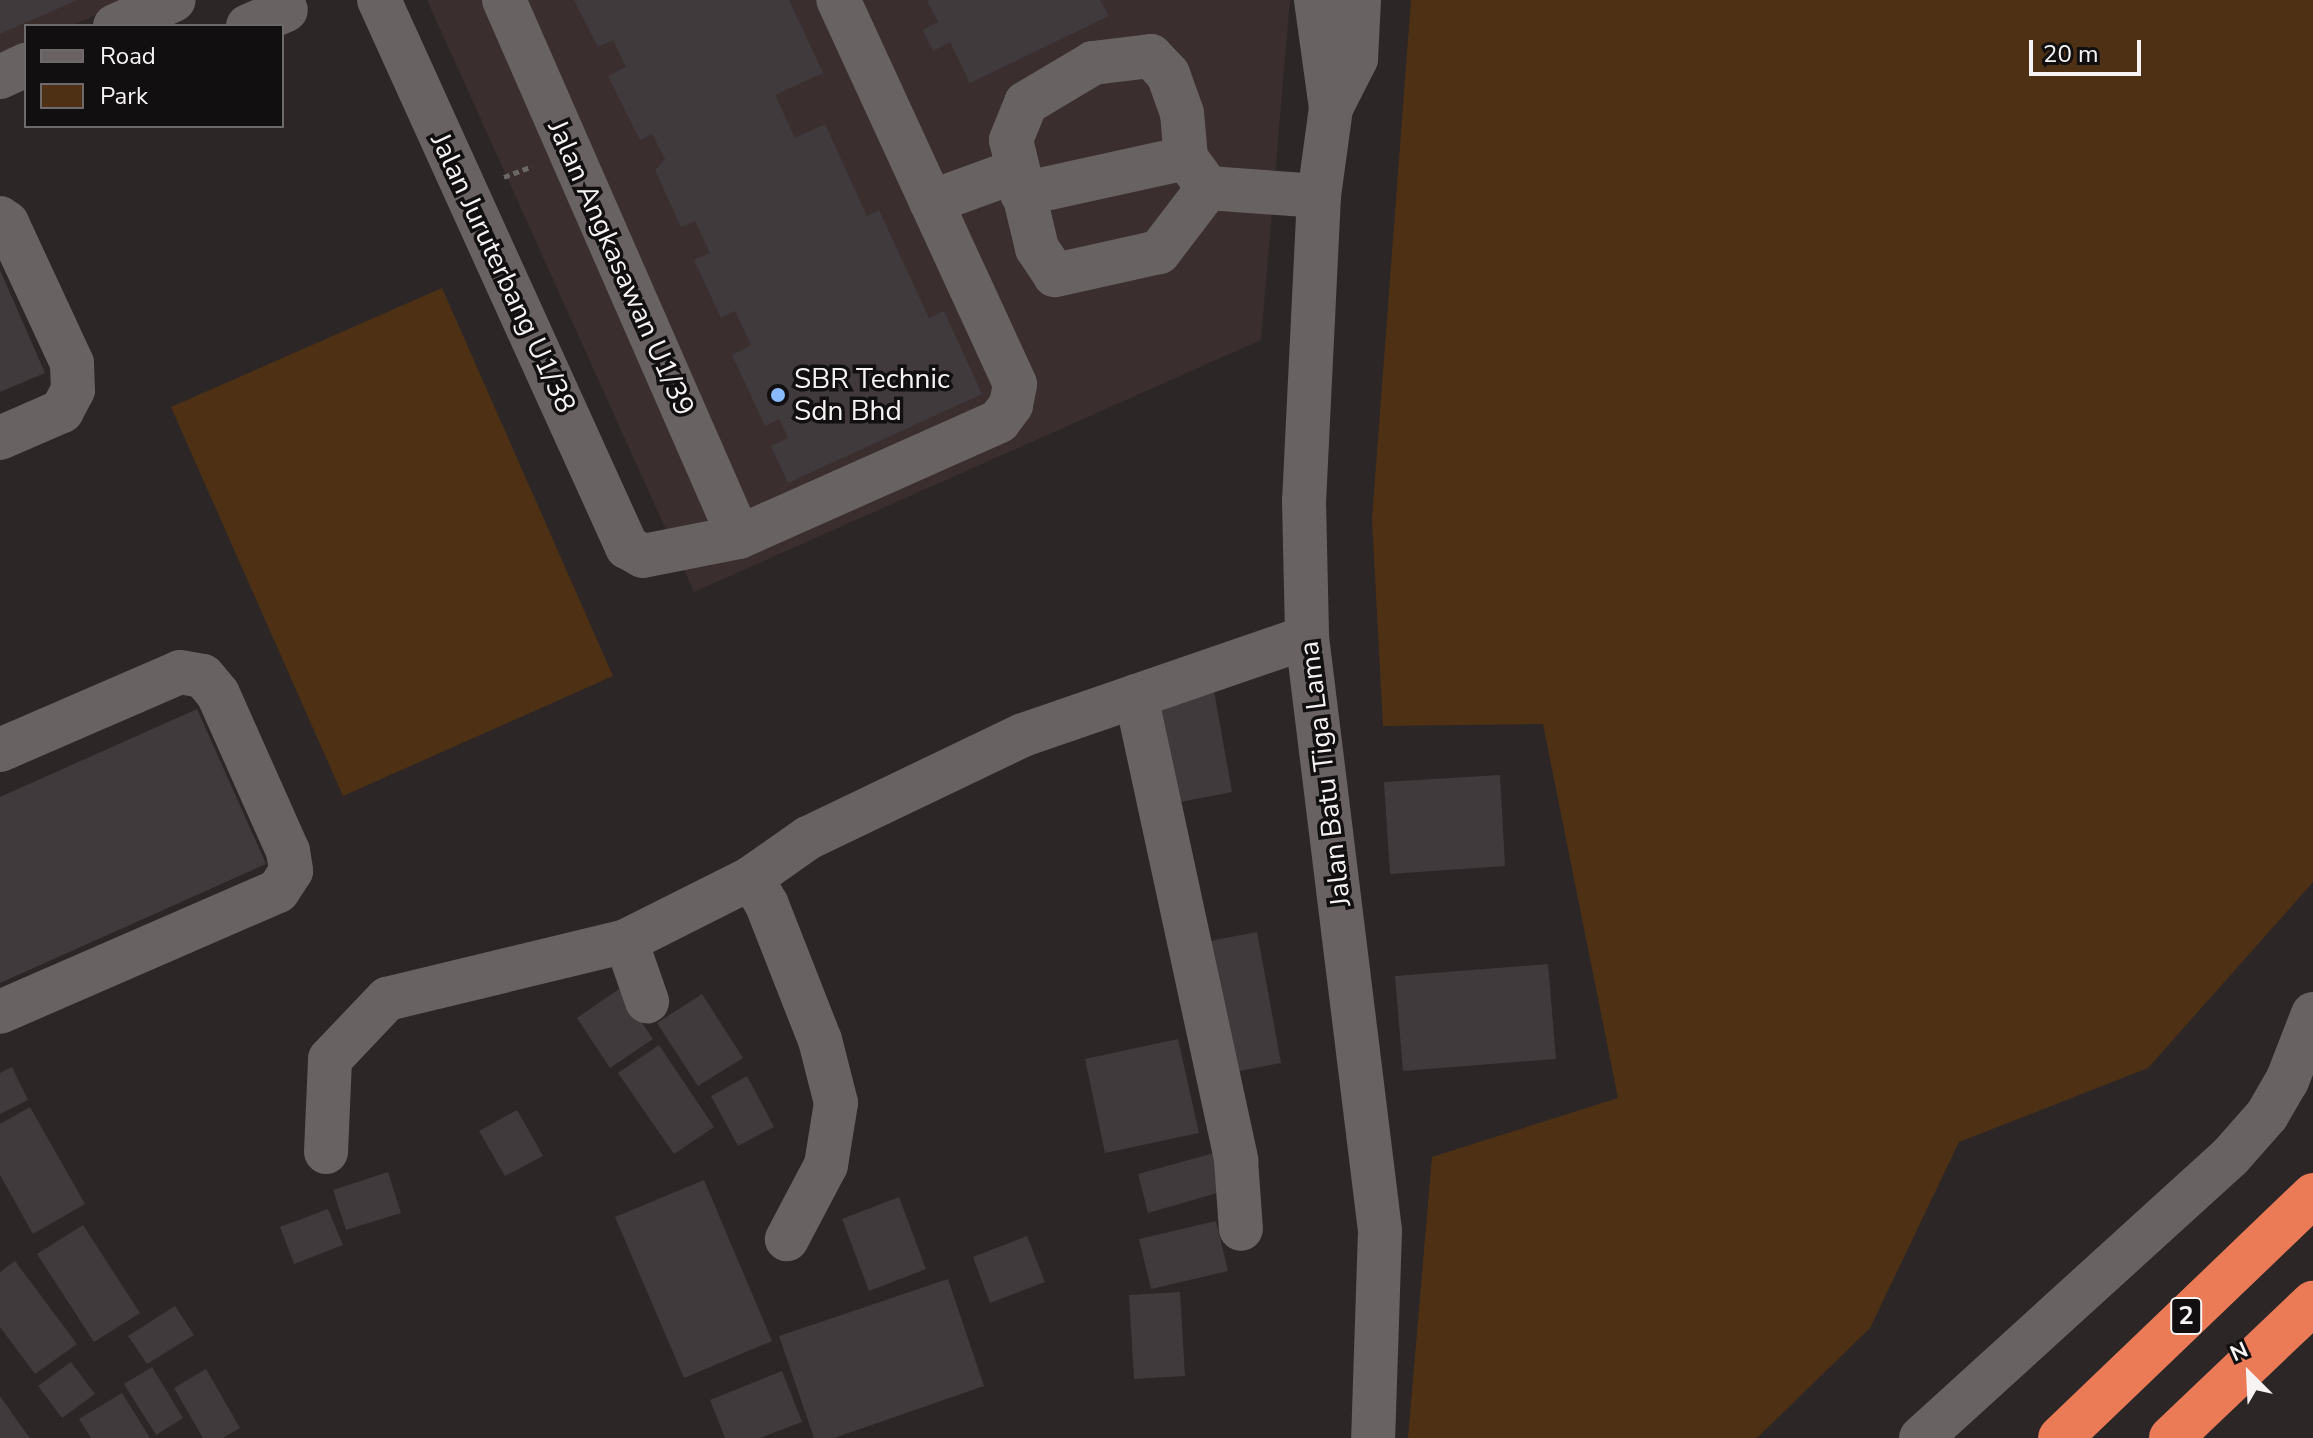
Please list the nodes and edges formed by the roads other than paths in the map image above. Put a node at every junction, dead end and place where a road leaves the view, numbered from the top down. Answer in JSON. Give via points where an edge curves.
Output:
{"nodes":[{"id":1,"x":174,"y":0,"type":"edge"},
{"id":2,"x":379,"y":0,"type":"edge"},
{"id":3,"x":504,"y":0,"type":"edge"},
{"id":4,"x":838,"y":0,"type":"edge"},
{"id":5,"x":1316,"y":0,"type":"edge"},
{"id":6,"x":1359,"y":0,"type":"edge"},
{"id":7,"x":120,"y":24,"type":"edge"},
{"id":8,"x":24,"y":66,"type":"edge"},
{"id":9,"x":0,"y":77,"type":"edge"},
{"id":10,"x":1331,"y":108,"type":"junction"},
{"id":11,"x":1197,"y":173,"type":"junction"},
{"id":12,"x":1019,"y":182,"type":"junction"},
{"id":13,"x":1319,"y":196,"type":"junction"},
{"id":14,"x":931,"y":202,"type":"junction"},
{"id":15,"x":0,"y":218,"type":"edge"},
{"id":16,"x":0,"y":438,"type":"edge"},
{"id":17,"x":739,"y":537,"type":"junction"},
{"id":18,"x":1307,"y":637,"type":"junction"},
{"id":19,"x":1136,"y":696,"type":"junction"},
{"id":20,"x":0,"y":750,"type":"edge"},
{"id":21,"x":751,"y":878,"type":"junction"},
{"id":22,"x":626,"y":941,"type":"junction"},
{"id":23,"x":647,"y":1001,"type":"dead end"},
{"id":24,"x":0,"y":1012,"type":"edge"},
{"id":25,"x":2313,"y":1014,"type":"edge"},
{"id":26,"x":326,"y":1152,"type":"dead end"},
{"id":27,"x":2313,"y":1195,"type":"edge"},
{"id":28,"x":1241,"y":1229,"type":"dead end"},
{"id":29,"x":787,"y":1239,"type":"dead end"},
{"id":30,"x":2313,"y":1303,"type":"edge"},
{"id":31,"x":1373,"y":1438,"type":"edge"},
{"id":32,"x":1921,"y":1438,"type":"edge"},
{"id":33,"x":2060,"y":1438,"type":"edge"},
{"id":34,"x":2171,"y":1438,"type":"edge"}],
"edges":[{"from":1,"to":7,"type":"street"},
{"from":2,"to":17,"type":"street","name":"Jalan Juruterbang U1/38","via":[[627,547],[643,556],[661,555]]},
{"from":3,"to":17,"type":"street","name":"Jalan Angkasawan U1/39"},
{"from":4,"to":14,"type":"street"},
{"from":5,"to":10,"type":"street","name":"Jalan Batu Tiga Lama"},
{"from":6,"to":10,"type":"street","name":"Jalan Batu Tiga Lama","via":[[1356,59]]},
{"from":8,"to":9,"type":"street"},
{"from":10,"to":13,"type":"street","name":"Jalan Batu Tiga Lama"},
{"from":11,"to":12,"type":"street"},
{"from":11,"to":12,"type":"street","via":[[1159,252],[1055,275],[1037,248]]},
{"from":11,"to":12,"type":"street","via":[[1168,74],[1151,56],[1093,63],[1026,103],[1011,140]]},
{"from":11,"to":13,"type":"street"},
{"from":12,"to":14,"type":"street"},
{"from":13,"to":18,"type":"street","name":"Jalan Batu Tiga Lama","via":[[1304,501]]},
{"from":14,"to":17,"type":"street","via":[[1015,384],[1011,405],[999,421]]},
{"from":15,"to":16,"type":"street","via":[[7,223],[72,363],[73,390],[62,411]]},
{"from":18,"to":19,"type":"street"},
{"from":18,"to":31,"type":"street","name":"Jalan Batu Tiga Lama","via":[[1380,1231]]},
{"from":19,"to":21,"type":"street","via":[[1023,735],[808,838]]},
{"from":19,"to":28,"type":"street","via":[[1236,1160]]},
{"from":20,"to":24,"type":"street","via":[[180,672],[203,676],[218,694],[288,851],[291,871],[278,891]]},
{"from":21,"to":22,"type":"street"},
{"from":21,"to":29,"type":"street","via":[[767,905],[820,1040],[836,1103],[826,1165]]},
{"from":22,"to":23,"type":"street"},
{"from":22,"to":26,"type":"street","via":[[387,999],[330,1059]]},
{"from":25,"to":32,"type":"street","via":[[2287,1081],[2267,1115],[2230,1157]]},
{"from":27,"to":33,"type":"highway","number":"2"},
{"from":30,"to":34,"type":"highway"}]}
